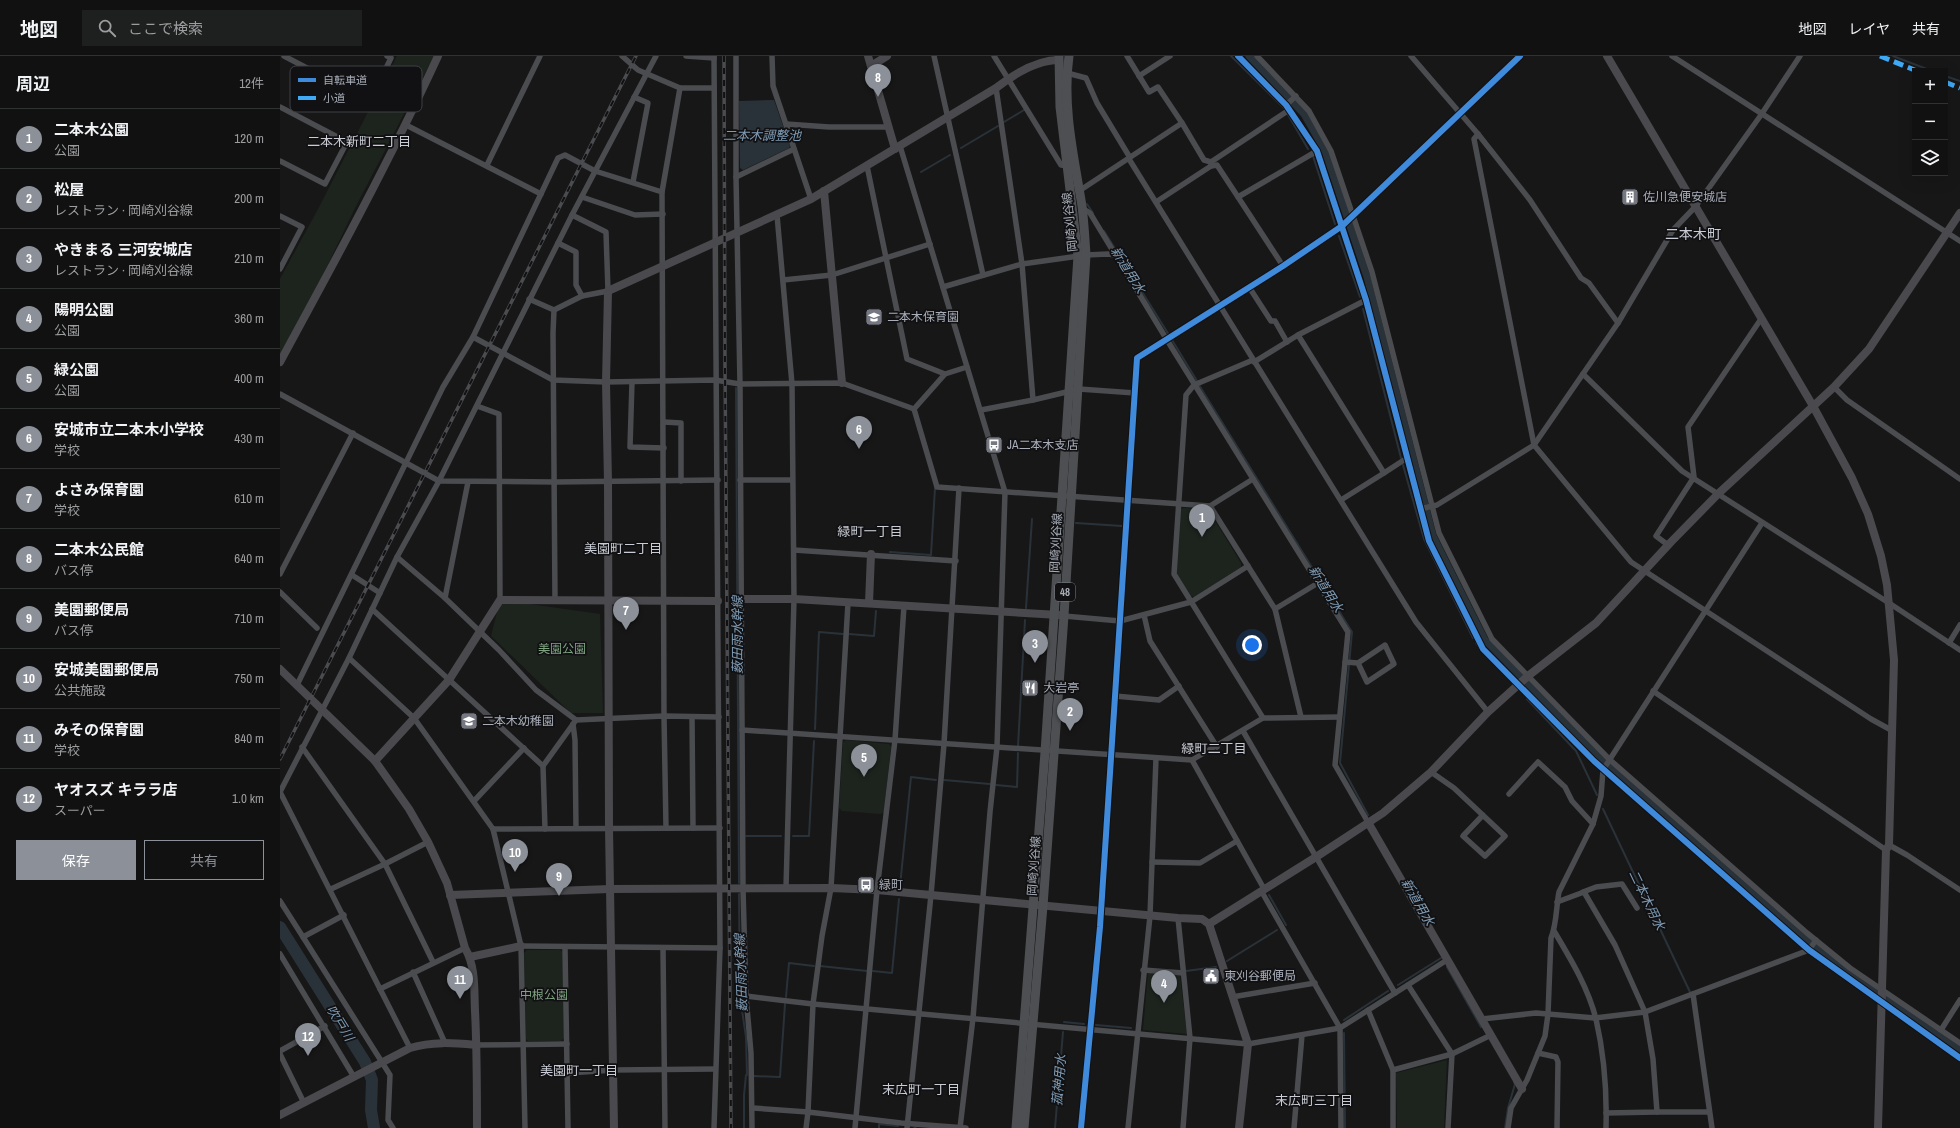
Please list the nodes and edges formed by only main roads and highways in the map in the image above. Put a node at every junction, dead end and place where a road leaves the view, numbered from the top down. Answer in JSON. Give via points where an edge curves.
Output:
{"nodes":[{"id":1,"x":1069,"y":56,"type":"edge"},
{"id":2,"x":1059,"y":58,"type":"edge"},
{"id":3,"x":1082,"y":256,"type":"junction"},
{"id":4,"x":1028,"y":1023,"type":"junction"},
{"id":5,"x":1016,"y":1128,"type":"edge"},
{"id":6,"x":1024,"y":1128,"type":"edge"}],
"edges":[{"from":1,"to":3,"type":"main road","name":"岡崎刈谷線","number":"48","via":[[1068,115],[1082,208]]},
{"from":2,"to":3,"type":"main road","name":"岡崎刈谷線","number":"48","via":[[1060,107]]},
{"from":3,"to":4,"type":"main road","name":"岡崎刈谷線","number":"48","via":[[1060,615]]},
{"from":4,"to":5,"type":"main road","name":"岡崎刈谷線","number":"48"},
{"from":4,"to":6,"type":"main road","name":"岡崎刈谷線","number":"48"}]}
